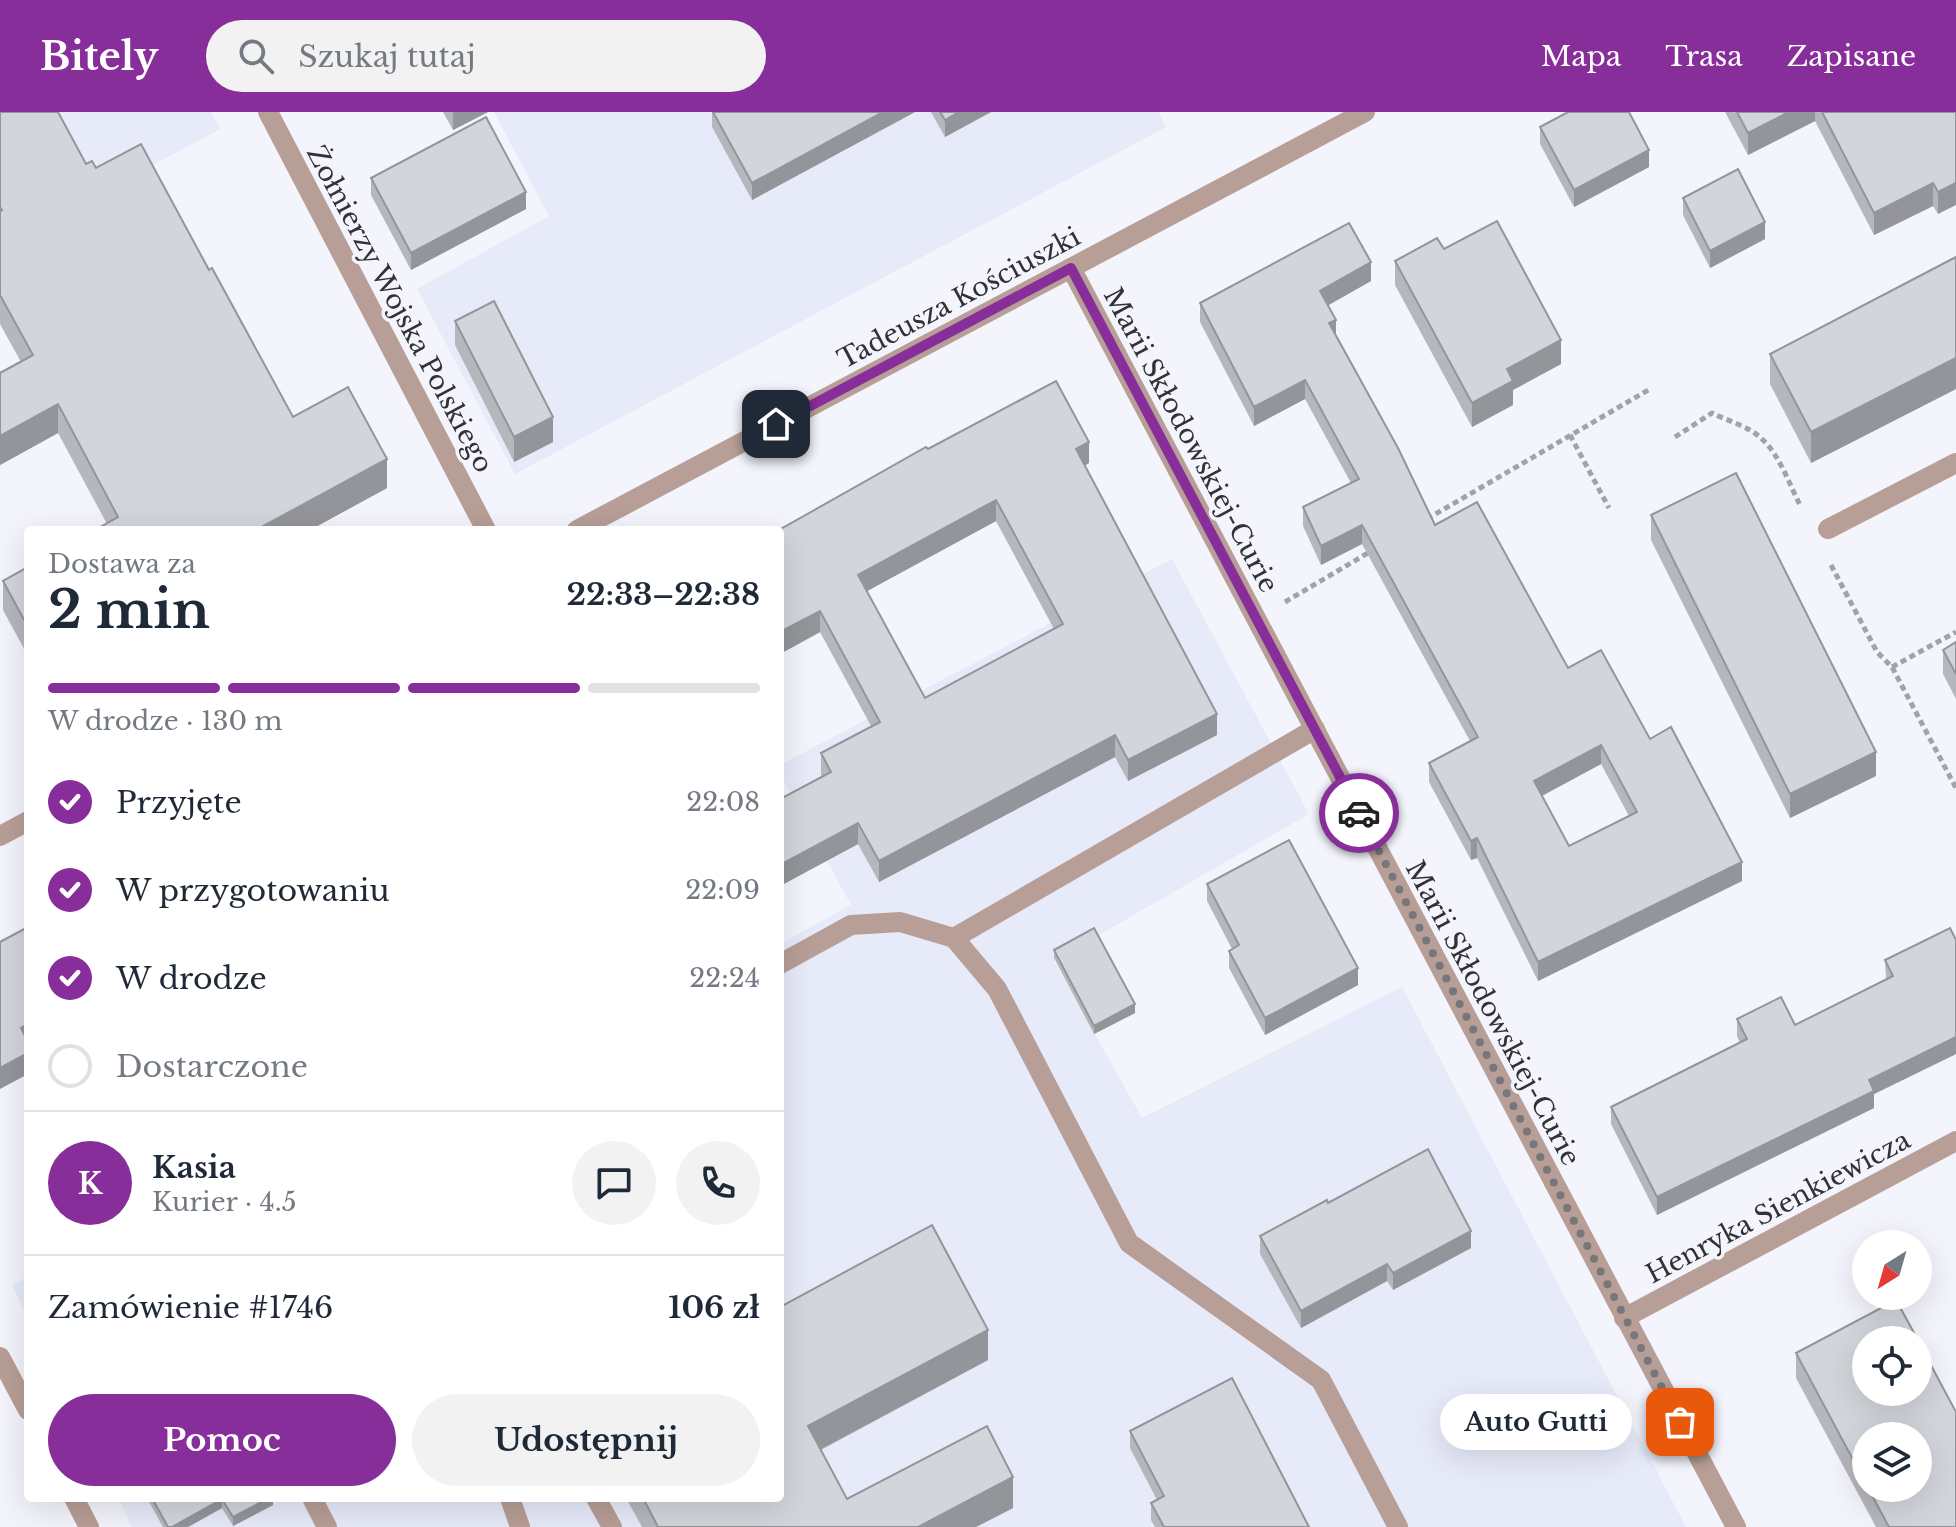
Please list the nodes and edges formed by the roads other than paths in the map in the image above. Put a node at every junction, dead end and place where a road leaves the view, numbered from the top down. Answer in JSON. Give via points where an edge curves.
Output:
{"nodes":[{"id":1,"x":268,"y":112,"type":"edge"},
{"id":2,"x":1365,"y":112,"type":"edge"},
{"id":3,"x":1071,"y":268,"type":"junction"},
{"id":4,"x":1956,"y":463,"type":"edge"},
{"id":5,"x":484,"y":526,"type":"edge"},
{"id":6,"x":585,"y":526,"type":"edge"},
{"id":7,"x":1828,"y":529,"type":"dead end"},
{"id":8,"x":1315,"y":729,"type":"junction"},
{"id":9,"x":24,"y":823,"type":"edge"},
{"id":10,"x":0,"y":836,"type":"edge"},
{"id":11,"x":954,"y":938,"type":"junction"},
{"id":12,"x":784,"y":962,"type":"edge"},
{"id":13,"x":1956,"y":1141,"type":"edge"},
{"id":14,"x":1624,"y":1318,"type":"junction"},
{"id":15,"x":0,"y":1357,"type":"edge"},
{"id":16,"x":24,"y":1402,"type":"edge"},
{"id":17,"x":76,"y":1502,"type":"edge"},
{"id":18,"x":314,"y":1502,"type":"edge"},
{"id":19,"x":511,"y":1502,"type":"edge"},
{"id":20,"x":598,"y":1502,"type":"edge"},
{"id":21,"x":89,"y":1527,"type":"edge"},
{"id":22,"x":327,"y":1527,"type":"edge"},
{"id":23,"x":520,"y":1527,"type":"edge"},
{"id":24,"x":612,"y":1527,"type":"edge"},
{"id":25,"x":1398,"y":1527,"type":"edge"},
{"id":26,"x":1736,"y":1527,"type":"edge"}],
"edges":[{"from":1,"to":5,"type":"street","name":"Żołnierzy Wojska Polskiego"},
{"from":2,"to":3,"type":"street","name":"Tadeusza Kościuszki"},
{"from":3,"to":6,"type":"street","name":"Tadeusza Kościuszki"},
{"from":3,"to":8,"type":"street","name":"Marii Skłodowskiej-Curie"},
{"from":4,"to":7,"type":"street"},
{"from":8,"to":11,"type":"street"},
{"from":8,"to":14,"type":"street","name":"Marii Skłodowskiej-Curie"},
{"from":9,"to":10,"type":"street"},
{"from":11,"to":12,"type":"street","via":[[900,922],[851,925]]},
{"from":11,"to":25,"type":"street","via":[[997,989],[1129,1243],[1321,1380]]},
{"from":13,"to":14,"type":"street","name":"Henryka Sienkiewicza"},
{"from":14,"to":26,"type":"street","name":"Marii Skłodowskiej-Curie"},
{"from":15,"to":16,"type":"street"},
{"from":17,"to":21,"type":"street"},
{"from":18,"to":22,"type":"street"},
{"from":19,"to":23,"type":"street"},
{"from":20,"to":24,"type":"street"}]}
